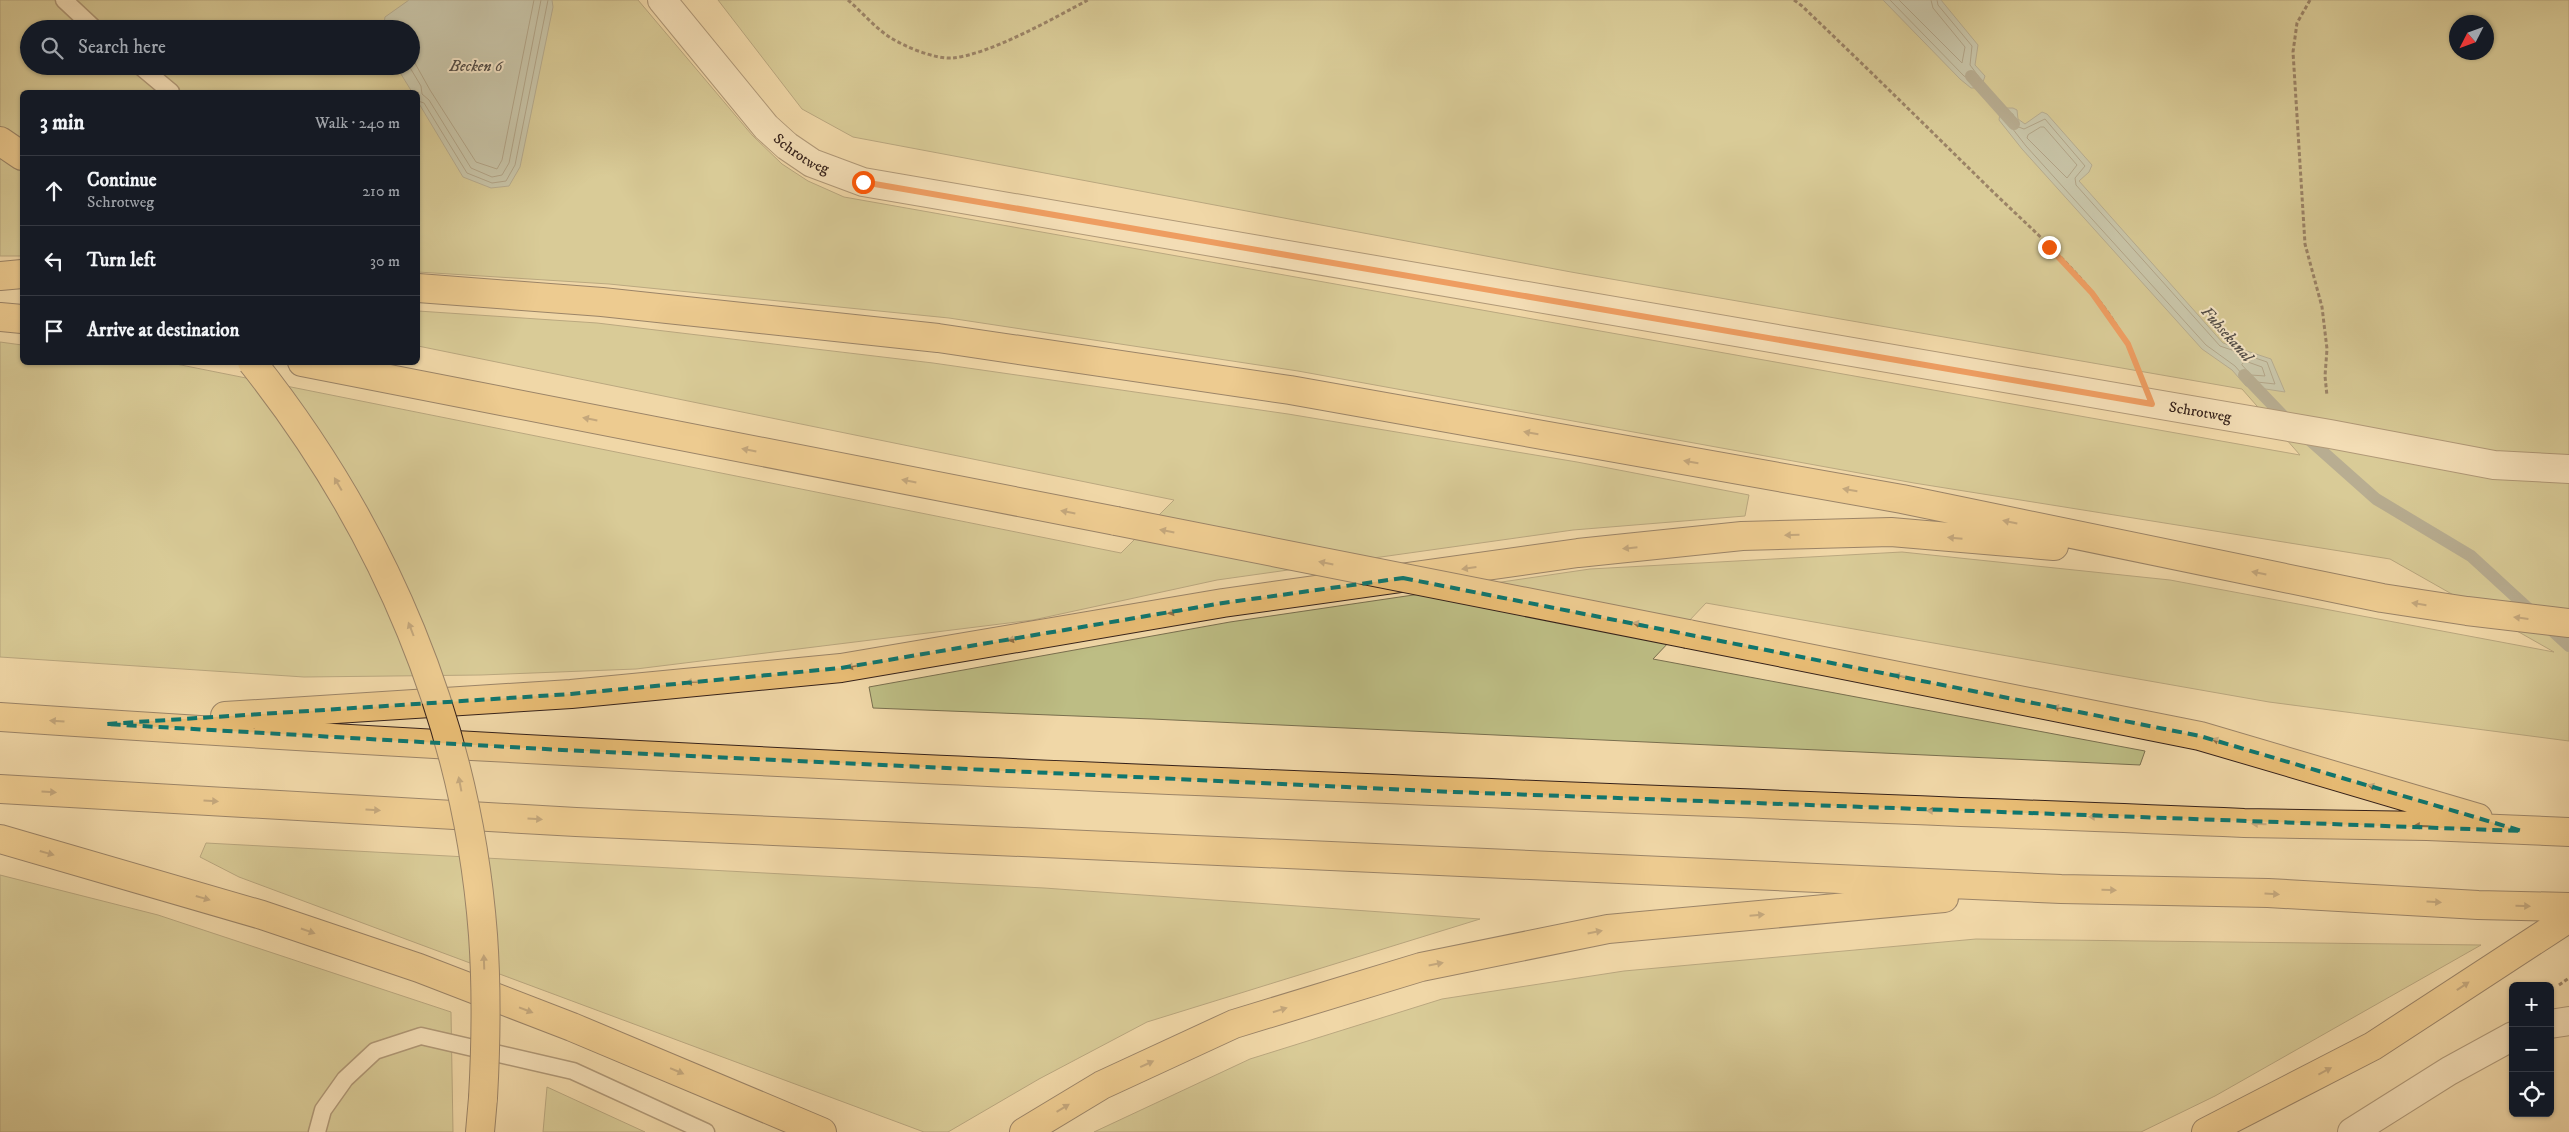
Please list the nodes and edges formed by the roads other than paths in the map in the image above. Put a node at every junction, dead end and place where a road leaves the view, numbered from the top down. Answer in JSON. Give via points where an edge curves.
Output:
{"nodes":[{"id":1,"x":64,"y":0,"type":"edge"},
{"id":2,"x":662,"y":0,"type":"edge"},
{"id":3,"x":86,"y":20,"type":"edge"},
{"id":4,"x":151,"y":75,"type":"edge"},
{"id":5,"x":169,"y":90,"type":"edge"},
{"id":6,"x":0,"y":140,"type":"edge"},
{"id":7,"x":20,"y":155,"type":"edge"},
{"id":8,"x":20,"y":274,"type":"edge"},
{"id":9,"x":0,"y":276,"type":"edge"},
{"id":10,"x":420,"y":288,"type":"edge"},
{"id":11,"x":0,"y":317,"type":"edge"},
{"id":12,"x":20,"y":319,"type":"edge"},
{"id":13,"x":254,"y":365,"type":"edge"},
{"id":14,"x":317,"y":365,"type":"edge"},
{"id":15,"x":2569,"y":469,"type":"edge"},
{"id":16,"x":2177,"y":557,"type":"junction"},
{"id":17,"x":2569,"y":623,"type":"edge"},
{"id":18,"x":0,"y":717,"type":"edge"},
{"id":19,"x":106,"y":724,"type":"junction"},
{"id":20,"x":0,"y":789,"type":"edge"},
{"id":21,"x":2522,"y":831,"type":"junction"},
{"id":22,"x":2569,"y":832,"type":"edge"},
{"id":23,"x":0,"y":839,"type":"edge"},
{"id":24,"x":2060,"y":889,"type":"junction"},
{"id":25,"x":2569,"y":907,"type":"edge"},
{"id":26,"x":2569,"y":918,"type":"edge"},
{"id":27,"x":2569,"y":1021,"type":"edge"},
{"id":28,"x":2554,"y":1023,"type":"edge"},
{"id":29,"x":2509,"y":1038,"type":"edge"},
{"id":30,"x":317,"y":1132,"type":"edge"},
{"id":31,"x":480,"y":1132,"type":"edge"},
{"id":32,"x":706,"y":1132,"type":"edge"},
{"id":33,"x":822,"y":1132,"type":"edge"},
{"id":34,"x":1024,"y":1132,"type":"edge"},
{"id":35,"x":2206,"y":1132,"type":"edge"},
{"id":36,"x":2352,"y":1132,"type":"edge"}],
"edges":[{"from":1,"to":3,"type":"lane"},
{"from":2,"to":15,"type":"street","name":"Schrotweg","via":[[780,140],[812,163],[863,182],[2330,434],[2494,465]]},
{"from":4,"to":5,"type":"lane"},
{"from":6,"to":7,"type":"highway"},
{"from":8,"to":9,"type":"highway"},
{"from":16,"to":10,"type":"highway","one_way":true,"via":[[1902,499],[1280,389],[938,338],[602,302]]},
{"from":11,"to":12,"type":"highway"},
{"from":31,"to":13,"type":"highway","one_way":true,"bridge":true,"via":[[487,1016],[483,935],[474,854],[458,774],[435,695],[407,618],[372,545],[332,474]]},
{"from":21,"to":14,"type":"highway","one_way":true,"bridge":true,"via":[[2200,736]]},
{"from":17,"to":16,"type":"highway","one_way":true,"via":[[2382,598]]},
{"from":16,"to":19,"type":"highway","one_way":true,"via":[[1891,532],[1742,536],[1578,553],[1233,602],[841,668],[571,694]]},
{"from":19,"to":18,"type":"highway","one_way":true},
{"from":21,"to":19,"type":"highway","one_way":true,"via":[[1405,790],[592,752]]},
{"from":20,"to":24,"type":"highway","one_way":true,"via":[[586,822]]},
{"from":21,"to":22,"type":"highway"},
{"from":23,"to":33,"type":"highway","one_way":true,"via":[[262,915],[419,968],[572,1027]]},
{"from":24,"to":25,"type":"highway","one_way":true},
{"from":34,"to":24,"type":"highway","one_way":true,"via":[[1102,1085],[1234,1024],[1421,967],[1608,929]]},
{"from":35,"to":26,"type":"highway","one_way":true,"via":[[2373,1046]]},
{"from":27,"to":28,"type":"street"},
{"from":29,"to":36,"type":"street"},
{"from":30,"to":32,"type":"lane","via":[[323,1110],[345,1079],[375,1051],[421,1036],[574,1071]]}]}
